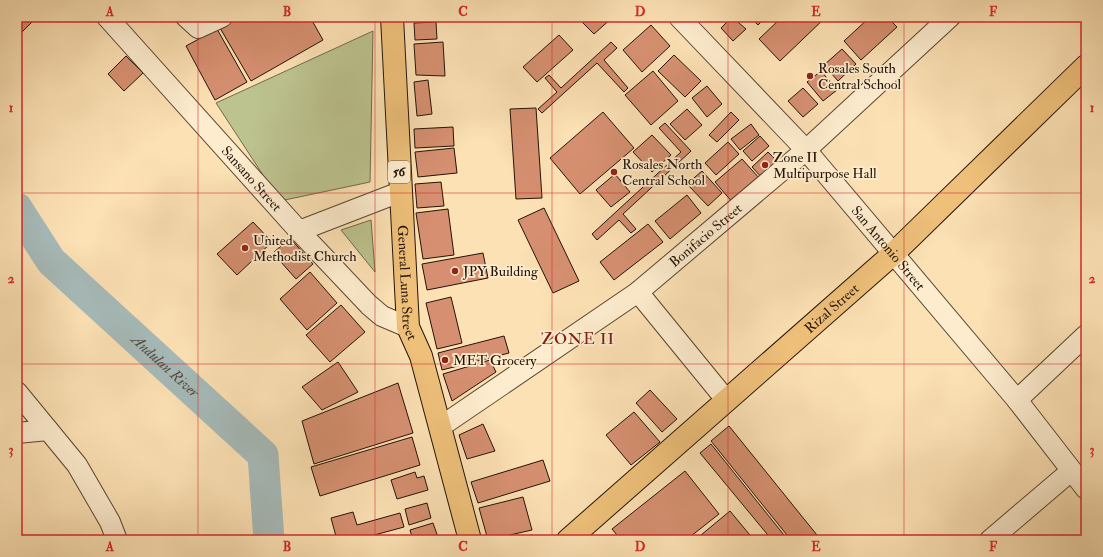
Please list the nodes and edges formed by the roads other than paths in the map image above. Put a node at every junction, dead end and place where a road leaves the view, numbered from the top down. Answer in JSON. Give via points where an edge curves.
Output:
{"nodes":[{"id":1,"x":107,"y":17,"type":"edge"},
{"id":2,"x":186,"y":17,"type":"edge"},
{"id":3,"x":222,"y":17,"type":"edge"},
{"id":4,"x":392,"y":17,"type":"edge"},
{"id":5,"x":679,"y":17,"type":"edge"},
{"id":6,"x":950,"y":17,"type":"edge"},
{"id":7,"x":1086,"y":66,"type":"edge"},
{"id":8,"x":806,"y":150,"type":"junction"},
{"id":9,"x":400,"y":192,"type":"junction"},
{"id":10,"x":299,"y":231,"type":"junction"},
{"id":11,"x":893,"y":254,"type":"junction"},
{"id":12,"x":638,"y":292,"type":"junction"},
{"id":13,"x":408,"y":327,"type":"junction"},
{"id":14,"x":1086,"y":335,"type":"edge"},
{"id":15,"x":17,"y":392,"type":"edge"},
{"id":16,"x":1017,"y":400,"type":"junction"},
{"id":17,"x":727,"y":401,"type":"junction"},
{"id":18,"x":440,"y":427,"type":"junction"},
{"id":19,"x":48,"y":430,"type":"junction"},
{"id":20,"x":17,"y":433,"type":"edge"},
{"id":21,"x":1071,"y":471,"type":"junction"},
{"id":22,"x":1086,"y":489,"type":"edge"},
{"id":23,"x":116,"y":540,"type":"edge"},
{"id":24,"x":470,"y":540,"type":"edge"},
{"id":25,"x":568,"y":540,"type":"edge"},
{"id":26,"x":990,"y":540,"type":"edge"}],
"edges":[{"from":1,"to":10,"type":"street","name":"Sansano Street"},
{"from":2,"to":3,"type":"street","via":[[198,28]]},
{"from":4,"to":9,"type":"main road","name":"General Luna Street","number":"56"},
{"from":5,"to":8,"type":"street","name":"San Antonio Street"},
{"from":6,"to":8,"type":"street","name":"Bonifacio Street"},
{"from":7,"to":11,"type":"main road","name":"Rizal Street"},
{"from":8,"to":11,"type":"street","name":"San Antonio Street"},
{"from":8,"to":12,"type":"street","name":"Bonifacio Street"},
{"from":9,"to":10,"type":"street"},
{"from":9,"to":13,"type":"main road","name":"General Luna Street","number":"56"},
{"from":10,"to":13,"type":"street","name":"Sansano Street","via":[[369,305],[382,316]]},
{"from":11,"to":16,"type":"street","name":"San Antonio Street"},
{"from":11,"to":17,"type":"main road","name":"Rizal Street"},
{"from":12,"to":17,"type":"street"},
{"from":12,"to":18,"type":"street","name":"Bonifacio Street"},
{"from":13,"to":18,"type":"main road","name":"General Luna Street","number":"56","via":[[421,356]]},
{"from":14,"to":16,"type":"street"},
{"from":15,"to":19,"type":"street"},
{"from":16,"to":21,"type":"street","name":"San Antonio Street"},
{"from":17,"to":25,"type":"main road","name":"Rizal Street"},
{"from":18,"to":24,"type":"main road","name":"General Luna Street","number":"56"},
{"from":19,"to":20,"type":"street"},
{"from":19,"to":23,"type":"street","via":[[77,465],[110,522]]},
{"from":21,"to":22,"type":"street","name":"San Antonio Street"},
{"from":21,"to":26,"type":"street"}]}
